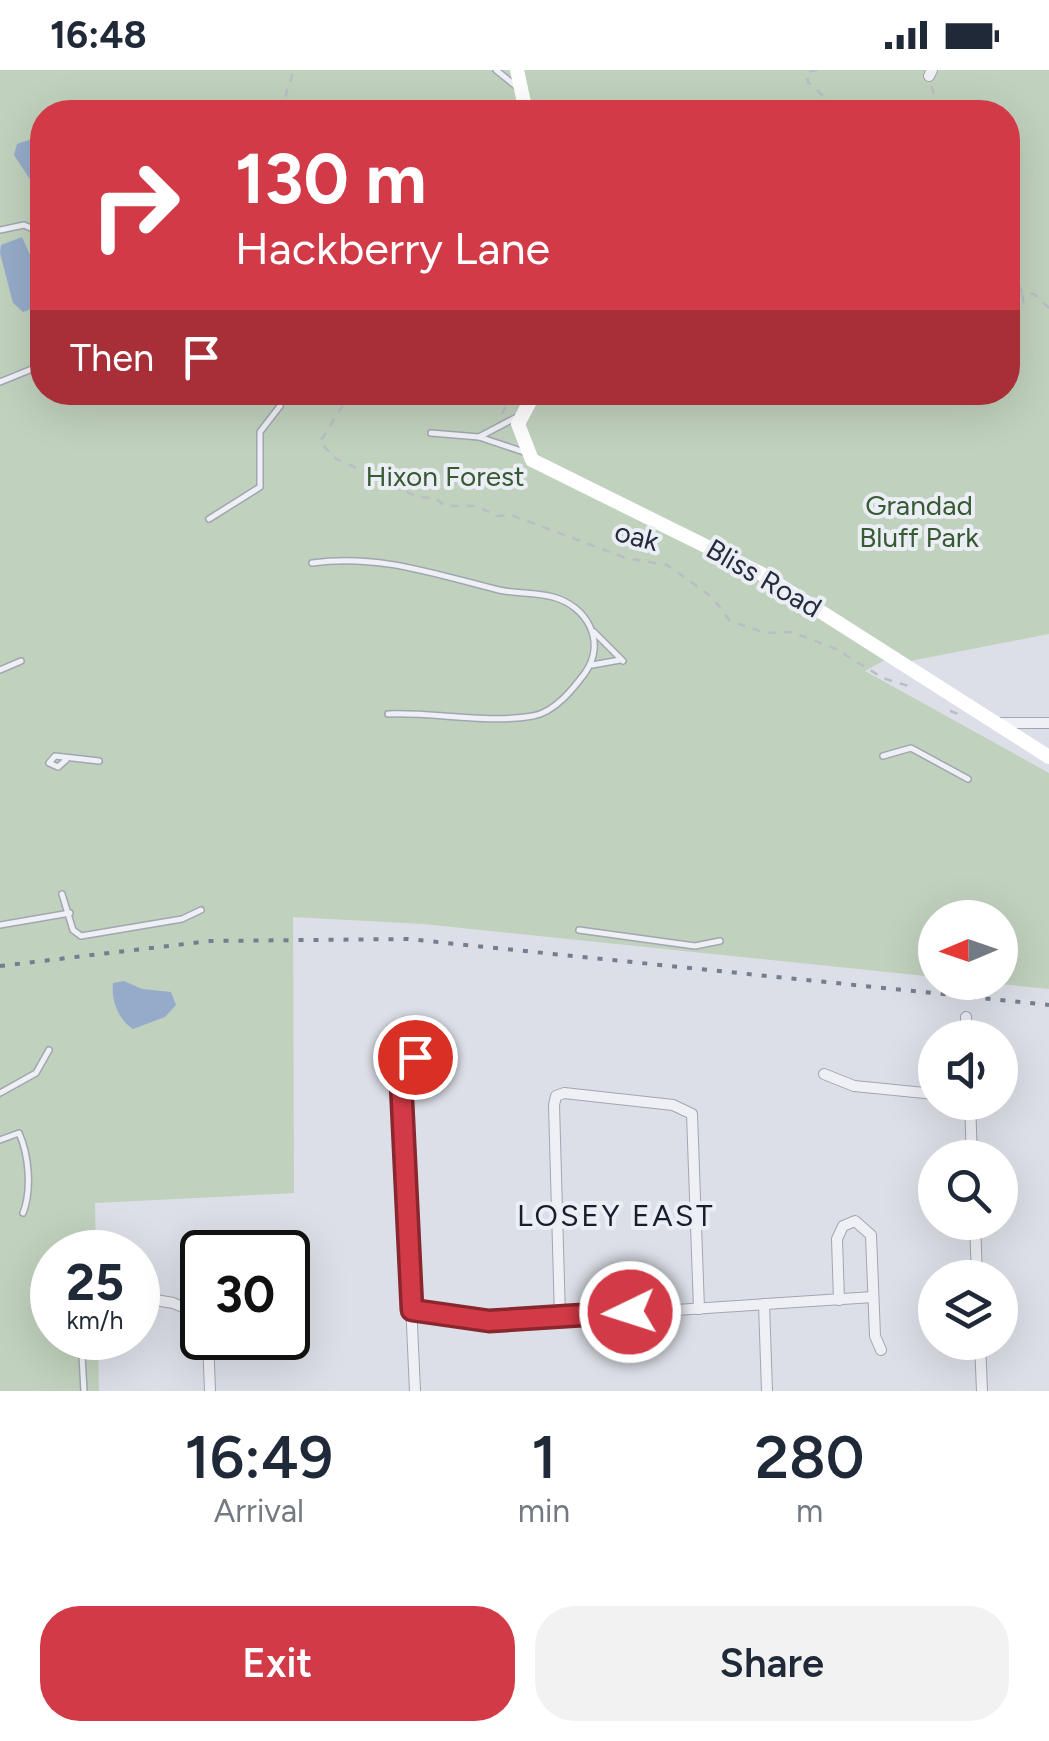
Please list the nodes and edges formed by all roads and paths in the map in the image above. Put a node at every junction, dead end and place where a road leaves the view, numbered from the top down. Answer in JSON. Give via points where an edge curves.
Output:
{"nodes":[{"id":1,"x":294,"y":70,"type":"edge"},
{"id":2,"x":496,"y":70,"type":"edge"},
{"id":3,"x":517,"y":70,"type":"edge"},
{"id":4,"x":818,"y":70,"type":"edge"},
{"id":5,"x":930,"y":73,"type":"edge"},
{"id":6,"x":517,"y":87,"type":"junction"},
{"id":7,"x":284,"y":100,"type":"edge"},
{"id":8,"x":522,"y":100,"type":"edge"},
{"id":9,"x":828,"y":100,"type":"edge"},
{"id":10,"x":936,"y":100,"type":"edge"},
{"id":11,"x":30,"y":228,"type":"edge"},
{"id":12,"x":0,"y":230,"type":"edge"},
{"id":13,"x":1020,"y":289,"type":"edge"},
{"id":14,"x":1022,"y":294,"type":"junction"},
{"id":15,"x":1049,"y":308,"type":"edge"},
{"id":16,"x":1026,"y":311,"type":"dead end"},
{"id":17,"x":30,"y":370,"type":"edge"},
{"id":18,"x":0,"y":382,"type":"edge"},
{"id":19,"x":342,"y":405,"type":"edge"},
{"id":20,"x":507,"y":405,"type":"edge"},
{"id":21,"x":527,"y":405,"type":"edge"},
{"id":22,"x":280,"y":406,"type":"dead end"},
{"id":23,"x":521,"y":414,"type":"junction"},
{"id":24,"x":497,"y":430,"type":"junction"},
{"id":25,"x":431,"y":434,"type":"dead end"},
{"id":26,"x":479,"y":437,"type":"junction"},
{"id":27,"x":527,"y":453,"type":"junction"},
{"id":28,"x":209,"y":519,"type":"dead end"},
{"id":29,"x":312,"y":563,"type":"dead end"},
{"id":30,"x":592,"y":630,"type":"junction"},
{"id":31,"x":21,"y":661,"type":"dead end"},
{"id":32,"x":590,"y":666,"type":"junction"},
{"id":33,"x":0,"y":670,"type":"edge"},
{"id":34,"x":916,"y":688,"type":"dead end"},
{"id":35,"x":947,"y":706,"type":"dead end"},
{"id":36,"x":977,"y":708,"type":"junction"},
{"id":37,"x":388,"y":714,"type":"dead end"},
{"id":38,"x":996,"y":723,"type":"junction"},
{"id":39,"x":1049,"y":724,"type":"edge"},
{"id":40,"x":882,"y":756,"type":"dead end"},
{"id":41,"x":1049,"y":757,"type":"edge"},
{"id":42,"x":66,"y":760,"type":"dead end"},
{"id":43,"x":99,"y":761,"type":"dead end"},
{"id":44,"x":968,"y":779,"type":"dead end"},
{"id":45,"x":62,"y":894,"type":"dead end"},
{"id":46,"x":201,"y":910,"type":"dead end"},
{"id":47,"x":70,"y":912,"type":"junction"},
{"id":48,"x":0,"y":925,"type":"edge"},
{"id":49,"x":579,"y":930,"type":"dead end"},
{"id":50,"x":720,"y":941,"type":"dead end"},
{"id":51,"x":966,"y":1017,"type":"dead end"},
{"id":52,"x":966,"y":1020,"type":"edge"},
{"id":53,"x":49,"y":1050,"type":"dead end"},
{"id":54,"x":824,"y":1074,"type":"dead end"},
{"id":55,"x":401,"y":1082,"type":"dead end"},
{"id":56,"x":918,"y":1092,"type":"edge"},
{"id":57,"x":0,"y":1093,"type":"edge"},
{"id":58,"x":0,"y":1140,"type":"edge"},
{"id":59,"x":24,"y":1213,"type":"dead end"},
{"id":60,"x":873,"y":1297,"type":"junction"},
{"id":61,"x":839,"y":1300,"type":"junction"},
{"id":62,"x":764,"y":1304,"type":"junction"},
{"id":63,"x":699,"y":1308,"type":"junction"},
{"id":64,"x":412,"y":1310,"type":"junction"},
{"id":65,"x":560,"y":1317,"type":"junction"},
{"id":66,"x":881,"y":1350,"type":"dead end"},
{"id":67,"x":82,"y":1360,"type":"edge"},
{"id":68,"x":209,"y":1360,"type":"edge"},
{"id":69,"x":981,"y":1360,"type":"edge"},
{"id":70,"x":84,"y":1391,"type":"edge"},
{"id":71,"x":210,"y":1391,"type":"edge"},
{"id":72,"x":415,"y":1391,"type":"edge"},
{"id":73,"x":767,"y":1391,"type":"edge"},
{"id":74,"x":982,"y":1391,"type":"edge"}],
"edges":[{"from":1,"to":7,"type":"path"},
{"from":2,"to":6,"type":"lane"},
{"from":3,"to":6,"type":"street"},
{"from":4,"to":9,"type":"path","via":[[807,72],[808,82]]},
{"from":5,"to":10,"type":"path"},
{"from":6,"to":8,"type":"street"},
{"from":11,"to":12,"type":"lane"},
{"from":13,"to":14,"type":"path"},
{"from":14,"to":15,"type":"path","via":[[1034,294]]},
{"from":14,"to":16,"type":"path"},
{"from":17,"to":18,"type":"lane"},
{"from":19,"to":34,"type":"path","name":"oak","via":[[320,442],[355,468],[445,506],[476,506],[626,558],[667,565],[712,597],[730,620],[766,633],[792,632]]},
{"from":20,"to":24,"type":"path"},
{"from":21,"to":23,"type":"street"},
{"from":22,"to":28,"type":"lane","via":[[260,432],[260,487]]},
{"from":23,"to":24,"type":"lane"},
{"from":23,"to":27,"type":"street"},
{"from":24,"to":26,"type":"lane"},
{"from":25,"to":26,"type":"lane"},
{"from":26,"to":27,"type":"lane"},
{"from":27,"to":36,"type":"street","name":"Bliss Road","via":[[543,467],[760,573]]},
{"from":29,"to":30,"type":"lane","via":[[397,562],[504,591],[554,597],[570,604]]},
{"from":30,"to":32,"type":"lane","via":[[596,653]]},
{"from":30,"to":32,"type":"lane","via":[[623,661]]},
{"from":31,"to":33,"type":"lane"},
{"from":32,"to":37,"type":"lane","via":[[536,716]]},
{"from":35,"to":36,"type":"path","via":[[959,718]]},
{"from":36,"to":38,"type":"street","name":"Bliss Road"},
{"from":38,"to":39,"type":"street"},
{"from":38,"to":41,"type":"street","name":"Bliss Road"},
{"from":40,"to":44,"type":"lane","via":[[911,748]]},
{"from":42,"to":43,"type":"lane"},
{"from":45,"to":47,"type":"lane"},
{"from":46,"to":47,"type":"lane","via":[[80,936]]},
{"from":47,"to":48,"type":"lane"},
{"from":49,"to":50,"type":"lane","via":[[694,946]]},
{"from":51,"to":52,"type":"street"},
{"from":53,"to":57,"type":"lane","via":[[36,1073]]},
{"from":54,"to":56,"type":"street","via":[[854,1086]]},
{"from":55,"to":64,"type":"street"},
{"from":58,"to":59,"type":"lane","via":[[19,1132],[24,1144]]},
{"from":60,"to":61,"type":"street"},
{"from":60,"to":61,"type":"street","via":[[871,1235],[861,1223],[848,1222],[837,1239]]},
{"from":60,"to":66,"type":"street"},
{"from":61,"to":62,"type":"street"},
{"from":62,"to":63,"type":"street"},
{"from":62,"to":73,"type":"street"},
{"from":63,"to":65,"type":"street"},
{"from":63,"to":65,"type":"street","via":[[692,1114],[673,1106],[556,1096]]},
{"from":64,"to":65,"type":"street","via":[[489,1321]]},
{"from":64,"to":72,"type":"street"},
{"from":67,"to":70,"type":"lane"},
{"from":68,"to":71,"type":"street"},
{"from":69,"to":74,"type":"street"}]}
